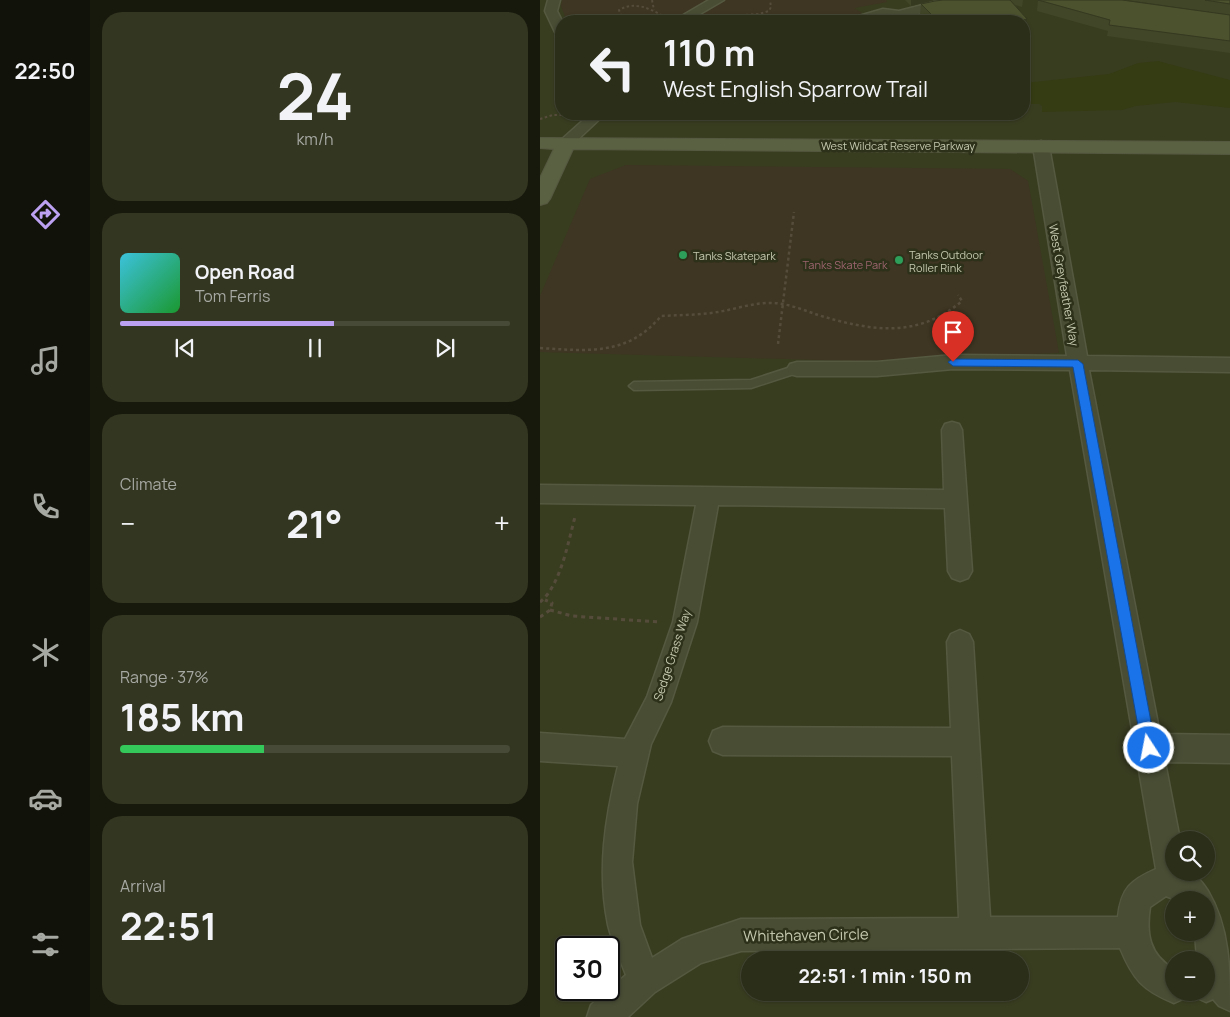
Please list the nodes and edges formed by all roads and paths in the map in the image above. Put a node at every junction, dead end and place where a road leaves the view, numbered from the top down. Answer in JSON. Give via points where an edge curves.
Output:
{"nodes":[{"id":1,"x":652,"y":0,"type":"edge"},
{"id":2,"x":770,"y":0,"type":"edge"},
{"id":3,"x":1000,"y":0,"type":"edge"},
{"id":4,"x":554,"y":1,"type":"edge"},
{"id":5,"x":716,"y":1,"type":"edge"},
{"id":6,"x":654,"y":10,"type":"junction"},
{"id":7,"x":620,"y":15,"type":"edge"},
{"id":8,"x":661,"y":15,"type":"edge"},
{"id":9,"x":690,"y":15,"type":"edge"},
{"id":10,"x":740,"y":15,"type":"edge"},
{"id":11,"x":874,"y":15,"type":"edge"},
{"id":12,"x":896,"y":15,"type":"edge"},
{"id":13,"x":907,"y":15,"type":"edge"},
{"id":14,"x":555,"y":19,"type":"edge"},
{"id":15,"x":540,"y":23,"type":"edge"},
{"id":16,"x":555,"y":115,"type":"edge"},
{"id":17,"x":540,"y":118,"type":"edge"},
{"id":18,"x":570,"y":120,"type":"edge"},
{"id":19,"x":591,"y":120,"type":"edge"},
{"id":20,"x":540,"y":142,"type":"edge"},
{"id":21,"x":566,"y":143,"type":"junction"},
{"id":22,"x":1040,"y":146,"type":"junction"},
{"id":23,"x":1230,"y":148,"type":"edge"},
{"id":24,"x":540,"y":199,"type":"edge"},
{"id":25,"x":794,"y":212,"type":"dead end"},
{"id":26,"x":958,"y":295,"type":"dead end"},
{"id":27,"x":783,"y":304,"type":"junction"},
{"id":28,"x":778,"y":344,"type":"dead end"},
{"id":29,"x":540,"y":348,"type":"edge"},
{"id":30,"x":1078,"y":364,"type":"junction"},
{"id":31,"x":1230,"y":365,"type":"edge"},
{"id":32,"x":796,"y":369,"type":"joint"},
{"id":33,"x":634,"y":386,"type":"dead end"},
{"id":34,"x":952,"y":430,"type":"dead end"},
{"id":35,"x":540,"y":494,"type":"edge"},
{"id":36,"x":580,"y":495,"type":"junction"},
{"id":37,"x":709,"y":495,"type":"junction"},
{"id":38,"x":956,"y":499,"type":"junction"},
{"id":39,"x":960,"y":571,"type":"dead end"},
{"id":40,"x":545,"y":600,"type":"junction"},
{"id":41,"x":540,"y":602,"type":"edge"},
{"id":42,"x":550,"y":610,"type":"junction"},
{"id":43,"x":540,"y":617,"type":"edge"},
{"id":44,"x":685,"y":622,"type":"junction"},
{"id":45,"x":960,"y":642,"type":"dead end"},
{"id":46,"x":723,"y":741,"type":"dead end"},
{"id":47,"x":965,"y":742,"type":"junction"},
{"id":48,"x":540,"y":747,"type":"edge"},
{"id":49,"x":1149,"y":748,"type":"junction"},
{"id":50,"x":1230,"y":749,"type":"edge"},
{"id":51,"x":635,"y":753,"type":"junction"},
{"id":52,"x":1165,"y":836,"type":"edge"},
{"id":53,"x":1167,"y":881,"type":"edge"},
{"id":54,"x":1176,"y":881,"type":"edge"},
{"id":55,"x":1131,"y":932,"type":"junction"},
{"id":56,"x":975,"y":933,"type":"junction"},
{"id":57,"x":644,"y":981,"type":"junction"},
{"id":58,"x":1165,"y":982,"type":"edge"},
{"id":59,"x":1218,"y":987,"type":"edge"},
{"id":60,"x":603,"y":1017,"type":"edge"}],
"edges":[{"from":1,"to":6,"type":"path"},
{"from":2,"to":10,"type":"path","via":[[768,11]]},
{"from":3,"to":13,"type":"street","via":[[934,6]]},
{"from":4,"to":14,"type":"street","via":[[551,11]]},
{"from":4,"to":15,"type":"street"},
{"from":5,"to":9,"type":"street"},
{"from":6,"to":7,"type":"path","via":[[640,5],[624,6]]},
{"from":6,"to":8,"type":"path"},
{"from":11,"to":12,"type":"street"},
{"from":16,"to":17,"type":"path"},
{"from":18,"to":21,"type":"street"},
{"from":19,"to":21,"type":"street"},
{"from":20,"to":21,"type":"main road","name":"West Wildcat Reserve Parkway"},
{"from":21,"to":22,"type":"main road","name":"West Wildcat Reserve Parkway"},
{"from":21,"to":24,"type":"main road"},
{"from":22,"to":23,"type":"main road","name":"West Wildcat Reserve Parkway"},
{"from":22,"to":30,"type":"street","name":"West Greyfeather Way"},
{"from":25,"to":27,"type":"path"},
{"from":26,"to":27,"type":"path","via":[[962,301],[952,312],[928,323],[888,329],[854,325]]},
{"from":27,"to":28,"type":"path"},
{"from":27,"to":29,"type":"path","via":[[766,303],[725,312],[661,316],[645,333],[620,346],[590,351]]},
{"from":30,"to":31,"type":"street"},
{"from":30,"to":32,"type":"street","via":[[953,362],[877,369]]},
{"from":30,"to":49,"type":"street","name":"West Greyfeather Way"},
{"from":32,"to":33,"type":"lane","via":[[751,384]]},
{"from":34,"to":38,"type":"street"},
{"from":35,"to":36,"type":"street"},
{"from":36,"to":37,"type":"street"},
{"from":36,"to":40,"type":"path","via":[[558,579]]},
{"from":37,"to":38,"type":"street"},
{"from":37,"to":44,"type":"street","name":"Sedge Grass Way"},
{"from":38,"to":39,"type":"street"},
{"from":40,"to":41,"type":"path"},
{"from":40,"to":42,"type":"path","via":[[552,603]]},
{"from":42,"to":43,"type":"path"},
{"from":42,"to":44,"type":"path","via":[[572,616]]},
{"from":44,"to":51,"type":"street","name":"Sedge Grass Way","via":[[658,702]]},
{"from":45,"to":47,"type":"street"},
{"from":46,"to":47,"type":"street"},
{"from":47,"to":56,"type":"street"},
{"from":48,"to":51,"type":"street"},
{"from":49,"to":50,"type":"street"},
{"from":49,"to":52,"type":"street"},
{"from":51,"to":57,"type":"street","name":"Sedge Grass Way","via":[[623,804],[617,862],[624,925]]},
{"from":53,"to":55,"type":"street","via":[[1154,883],[1137,898]]},
{"from":54,"to":59,"type":"street","via":[[1196,888],[1219,912],[1228,937],[1228,957]]},
{"from":55,"to":56,"type":"street","name":"Whitehaven Circle"},
{"from":55,"to":58,"type":"street","via":[[1138,955],[1152,974]]},
{"from":56,"to":57,"type":"street","name":"Whitehaven Circle","via":[[741,934],[693,950]]},
{"from":57,"to":60,"type":"street","name":"Whitehaven Circle"}]}
